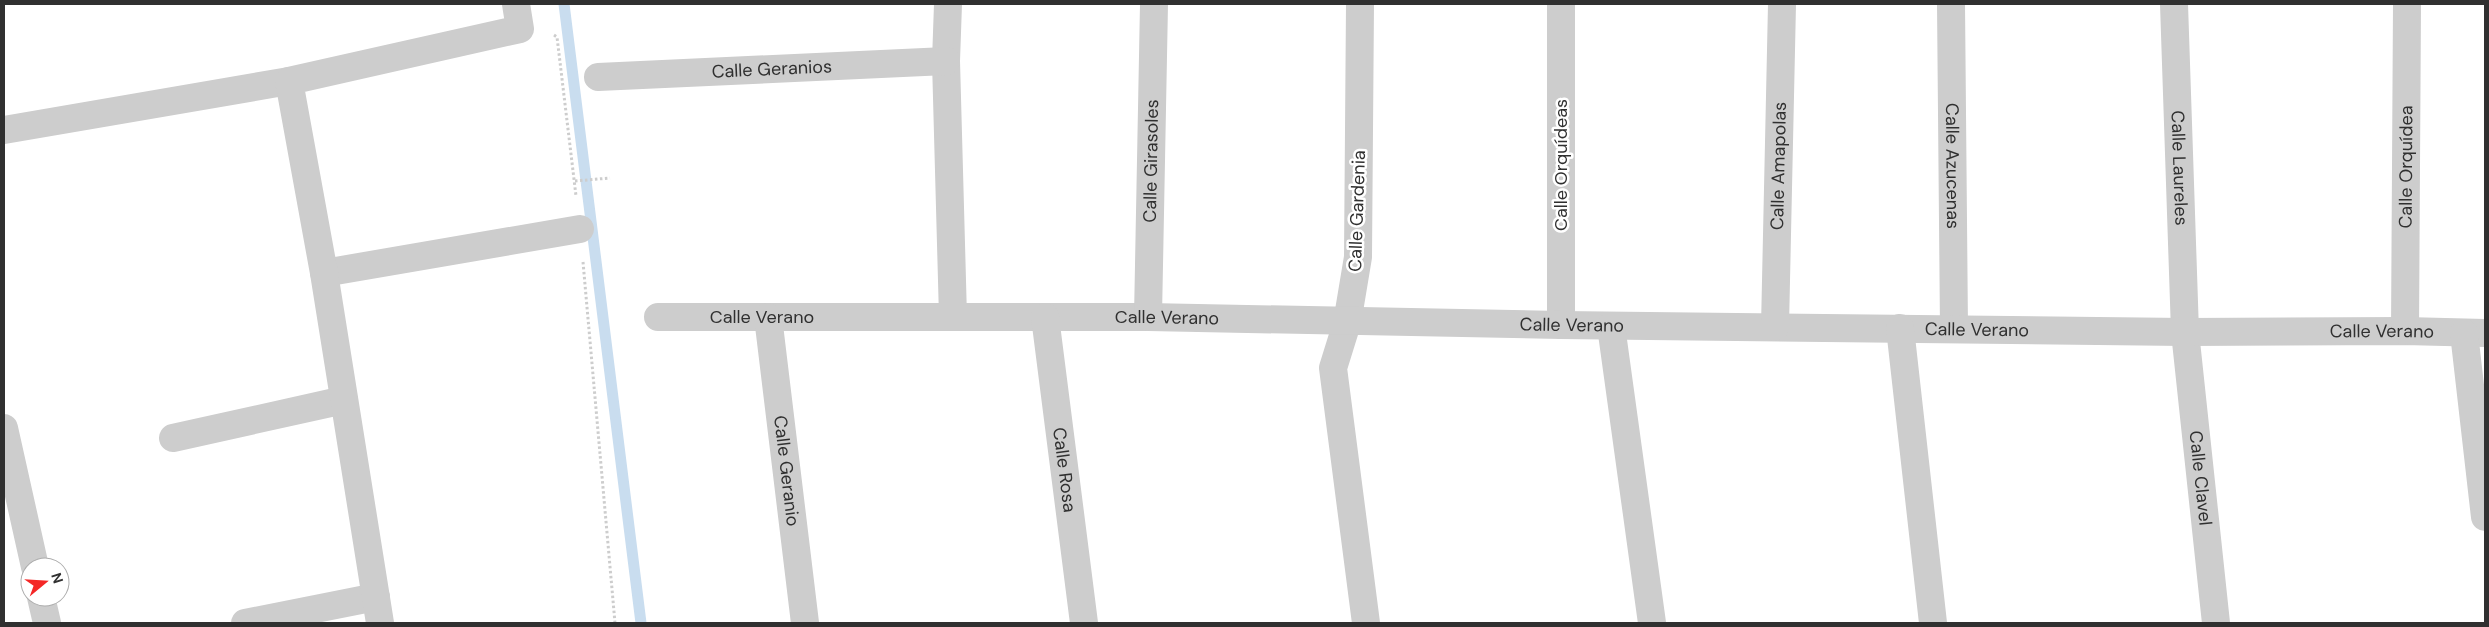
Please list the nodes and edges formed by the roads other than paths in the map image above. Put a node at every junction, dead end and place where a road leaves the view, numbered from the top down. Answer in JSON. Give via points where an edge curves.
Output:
{"nodes":[{"id":1,"x":948,"y":4,"type":"edge"},
{"id":2,"x":1154,"y":4,"type":"edge"},
{"id":3,"x":1360,"y":4,"type":"edge"},
{"id":4,"x":1561,"y":4,"type":"edge"},
{"id":5,"x":1782,"y":4,"type":"edge"},
{"id":6,"x":1951,"y":4,"type":"edge"},
{"id":7,"x":2174,"y":4,"type":"edge"},
{"id":8,"x":2407,"y":4,"type":"edge"},
{"id":9,"x":518,"y":17,"type":"edge"},
{"id":10,"x":946,"y":61,"type":"junction"},
{"id":11,"x":598,"y":77,"type":"dead end"},
{"id":12,"x":289,"y":81,"type":"junction"},
{"id":13,"x":4,"y":130,"type":"edge"},
{"id":14,"x":580,"y":230,"type":"road end"},
{"id":15,"x":324,"y":273,"type":"junction"},
{"id":16,"x":658,"y":317,"type":"dead end"},
{"id":17,"x":768,"y":317,"type":"junction"},
{"id":18,"x":953,"y":317,"type":"junction"},
{"id":19,"x":1045,"y":317,"type":"junction"},
{"id":20,"x":1148,"y":317,"type":"junction"},
{"id":21,"x":1347,"y":322,"type":"junction"},
{"id":22,"x":1561,"y":326,"type":"junction"},
{"id":23,"x":1611,"y":326,"type":"junction"},
{"id":24,"x":1775,"y":327,"type":"junction"},
{"id":25,"x":1900,"y":328,"type":"junction"},
{"id":26,"x":1954,"y":329,"type":"junction"},
{"id":27,"x":2405,"y":331,"type":"junction"},
{"id":28,"x":2185,"y":332,"type":"junction"},
{"id":29,"x":2475,"y":334,"type":"edge"},
{"id":30,"x":344,"y":400,"type":"junction"},
{"id":31,"x":4,"y":428,"type":"edge"},
{"id":32,"x":173,"y":438,"type":"dead end"},
{"id":33,"x":2485,"y":517,"type":"edge"},
{"id":34,"x":33,"y":557,"type":"edge"},
{"id":35,"x":376,"y":597,"type":"junction"},
{"id":36,"x":43,"y":607,"type":"edge"},
{"id":37,"x":47,"y":623,"type":"edge"},
{"id":38,"x":245,"y":623,"type":"edge"},
{"id":39,"x":380,"y":623,"type":"edge"},
{"id":40,"x":805,"y":623,"type":"edge"},
{"id":41,"x":1084,"y":623,"type":"edge"},
{"id":42,"x":1366,"y":623,"type":"edge"},
{"id":43,"x":1652,"y":623,"type":"edge"},
{"id":44,"x":1933,"y":623,"type":"edge"},
{"id":45,"x":2216,"y":623,"type":"edge"}],
"edges":[{"from":1,"to":10,"type":"street"},
{"from":2,"to":20,"type":"street","name":"Calle Girasoles"},
{"from":3,"to":21,"type":"street","name":"Calle Gardenia","via":[[1358,257]]},
{"from":4,"to":22,"type":"street","name":"Calle Orquídeas"},
{"from":5,"to":24,"type":"street","name":"Calle Amapolas"},
{"from":6,"to":26,"type":"street","name":"Calle Azucenas"},
{"from":7,"to":28,"type":"street","name":"Calle Laureles"},
{"from":8,"to":27,"type":"street","name":"Calle Orquídea"},
{"from":9,"to":12,"type":"street"},
{"from":10,"to":11,"type":"street","name":"Calle Geranios"},
{"from":10,"to":18,"type":"street"},
{"from":12,"to":13,"type":"street"},
{"from":12,"to":15,"type":"street"},
{"from":14,"to":15,"type":"street"},
{"from":15,"to":30,"type":"street"},
{"from":16,"to":17,"type":"street","name":"Calle Verano"},
{"from":17,"to":18,"type":"street","name":"Calle Verano"},
{"from":17,"to":40,"type":"street","name":"Calle Geranio"},
{"from":18,"to":19,"type":"street","name":"Calle Verano"},
{"from":19,"to":20,"type":"street","name":"Calle Verano"},
{"from":19,"to":41,"type":"street","name":"Calle Rosa"},
{"from":20,"to":21,"type":"street","name":"Calle Verano"},
{"from":21,"to":22,"type":"street","name":"Calle Verano"},
{"from":21,"to":42,"type":"street","name":"Calle Gardenia","via":[[1333,368]]},
{"from":22,"to":23,"type":"street","name":"Calle Verano"},
{"from":23,"to":24,"type":"street","name":"Calle Verano"},
{"from":23,"to":43,"type":"street"},
{"from":24,"to":25,"type":"street","name":"Calle Verano"},
{"from":25,"to":26,"type":"street","name":"Calle Verano"},
{"from":25,"to":44,"type":"street"},
{"from":26,"to":28,"type":"street","name":"Calle Verano"},
{"from":27,"to":28,"type":"street","name":"Calle Verano"},
{"from":27,"to":29,"type":"street","name":"Calle Verano"},
{"from":28,"to":45,"type":"street","name":"Calle Clavel"},
{"from":29,"to":33,"type":"street"},
{"from":30,"to":32,"type":"street"},
{"from":30,"to":35,"type":"street"},
{"from":31,"to":34,"type":"street"},
{"from":35,"to":38,"type":"street"},
{"from":35,"to":39,"type":"street"},
{"from":36,"to":37,"type":"street"}]}
